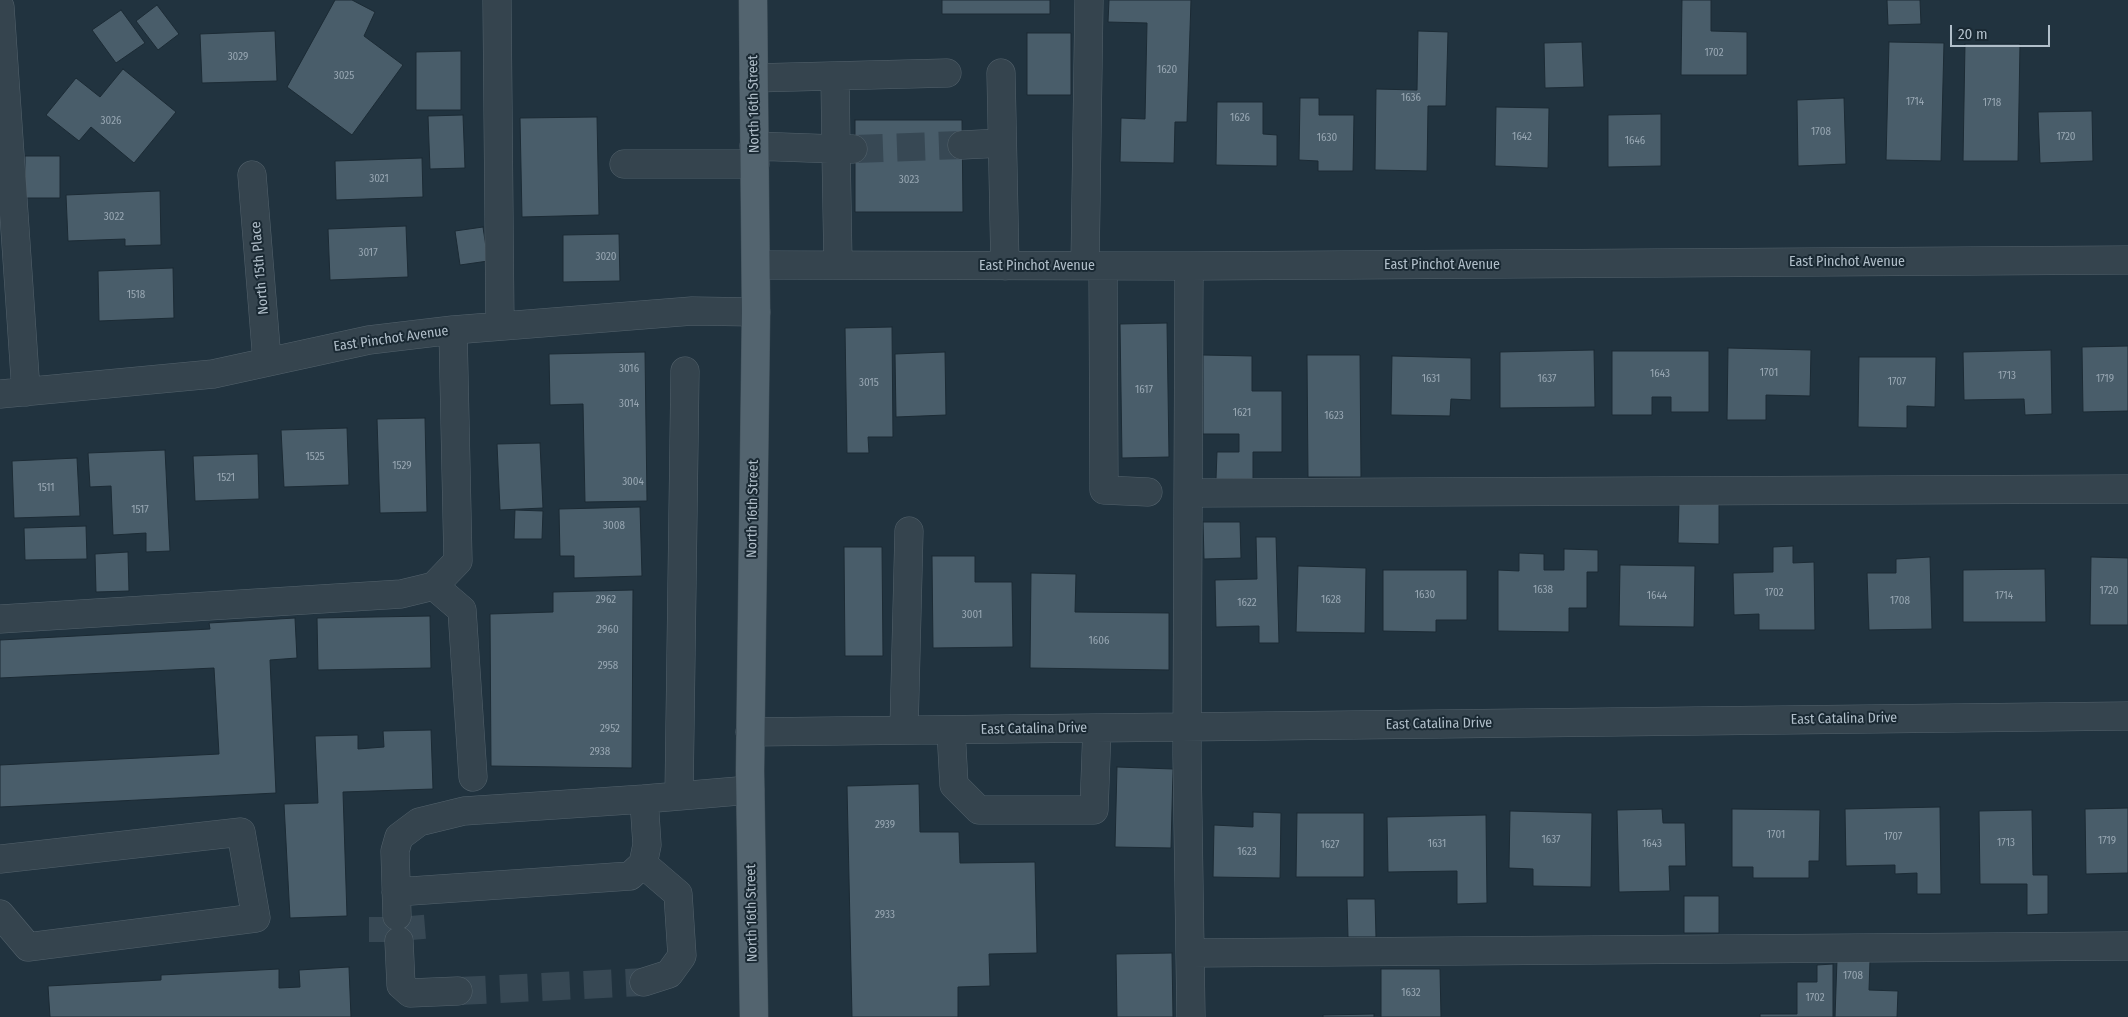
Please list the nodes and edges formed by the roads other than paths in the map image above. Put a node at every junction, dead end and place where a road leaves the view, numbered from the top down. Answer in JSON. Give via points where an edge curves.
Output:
{"nodes":[{"id":1,"x":497,"y":0,"type":"edge"},
{"id":2,"x":753,"y":0,"type":"edge"},
{"id":3,"x":1088,"y":0,"type":"edge"},
{"id":4,"x":0,"y":7,"type":"edge"},
{"id":5,"x":946,"y":73,"type":"dead end"},
{"id":6,"x":1001,"y":73,"type":"dead end"},
{"id":7,"x":835,"y":76,"type":"junction"},
{"id":8,"x":754,"y":78,"type":"junction"},
{"id":9,"x":1002,"y":143,"type":"junction"},
{"id":10,"x":962,"y":145,"type":"tunnel mouth"},
{"id":11,"x":845,"y":149,"type":"junction"},
{"id":12,"x":754,"y":155,"type":"junction"},
{"id":13,"x":624,"y":164,"type":"dead end"},
{"id":14,"x":252,"y":175,"type":"dead end"},
{"id":15,"x":2128,"y":260,"type":"edge"},
{"id":16,"x":838,"y":264,"type":"junction"},
{"id":17,"x":756,"y":265,"type":"junction"},
{"id":18,"x":1005,"y":266,"type":"junction"},
{"id":19,"x":1094,"y":266,"type":"junction"},
{"id":20,"x":1189,"y":266,"type":"junction"},
{"id":21,"x":756,"y":312,"type":"junction"},
{"id":22,"x":500,"y":326,"type":"junction"},
{"id":23,"x":453,"y":330,"type":"junction"},
{"id":24,"x":267,"y":361,"type":"junction"},
{"id":25,"x":685,"y":371,"type":"dead end"},
{"id":26,"x":13,"y":393,"type":"edge"},
{"id":27,"x":2128,"y":489,"type":"edge"},
{"id":28,"x":1148,"y":492,"type":"dead end"},
{"id":29,"x":1189,"y":493,"type":"junction"},
{"id":30,"x":909,"y":531,"type":"dead end"},
{"id":31,"x":434,"y":586,"type":"junction"},
{"id":32,"x":0,"y":618,"type":"edge"},
{"id":33,"x":2128,"y":716,"type":"edge"},
{"id":34,"x":1187,"y":727,"type":"junction"},
{"id":35,"x":1097,"y":728,"type":"junction"},
{"id":36,"x":904,"y":730,"type":"junction"},
{"id":37,"x":951,"y":730,"type":"junction"},
{"id":38,"x":750,"y":732,"type":"junction"},
{"id":39,"x":473,"y":778,"type":"dead end"},
{"id":40,"x":750,"y":790,"type":"junction"},
{"id":41,"x":679,"y":796,"type":"junction"},
{"id":42,"x":644,"y":799,"type":"junction"},
{"id":43,"x":0,"y":859,"type":"edge"},
{"id":44,"x":643,"y":864,"type":"junction"},
{"id":45,"x":0,"y":914,"type":"edge"},
{"id":46,"x":397,"y":925,"type":"junction"},
{"id":47,"x":2128,"y":946,"type":"edge"},
{"id":48,"x":1191,"y":953,"type":"junction"},
{"id":49,"x":644,"y":982,"type":"tunnel mouth"},
{"id":50,"x":458,"y":991,"type":"tunnel mouth"},
{"id":51,"x":754,"y":1017,"type":"edge"},
{"id":52,"x":1191,"y":1017,"type":"edge"}],
"edges":[{"from":1,"to":22,"type":"street"},
{"from":2,"to":8,"type":"main road","name":"North 16th Street"},
{"from":3,"to":19,"type":"street"},
{"from":4,"to":26,"type":"street"},
{"from":5,"to":7,"type":"street"},
{"from":6,"to":9,"type":"street"},
{"from":7,"to":8,"type":"street"},
{"from":7,"to":11,"type":"street"},
{"from":8,"to":12,"type":"main road","name":"North 16th Street"},
{"from":9,"to":10,"type":"street"},
{"from":9,"to":18,"type":"street"},
{"from":11,"to":12,"type":"street"},
{"from":11,"to":16,"type":"street"},
{"from":12,"to":13,"type":"street"},
{"from":12,"to":17,"type":"main road","name":"North 16th Street"},
{"from":14,"to":24,"type":"street","name":"North 15th Place"},
{"from":15,"to":20,"type":"street","name":"East Pinchot Avenue"},
{"from":16,"to":17,"type":"street","name":"East Pinchot Avenue"},
{"from":16,"to":18,"type":"street","name":"East Pinchot Avenue"},
{"from":17,"to":21,"type":"main road","name":"North 16th Street"},
{"from":18,"to":19,"type":"street","name":"East Pinchot Avenue"},
{"from":19,"to":20,"type":"street","name":"East Pinchot Avenue"},
{"from":19,"to":28,"type":"street","via":[[1104,490]]},
{"from":20,"to":29,"type":"street"},
{"from":21,"to":22,"type":"street","name":"East Pinchot Avenue","via":[[692,311]]},
{"from":21,"to":38,"type":"main road","name":"North 16th Street"},
{"from":22,"to":23,"type":"street","name":"East Pinchot Avenue"},
{"from":23,"to":24,"type":"street","name":"East Pinchot Avenue","via":[[369,340]]},
{"from":23,"to":31,"type":"street","via":[[458,561]]},
{"from":24,"to":26,"type":"street","name":"East Pinchot Avenue","via":[[213,374]]},
{"from":25,"to":41,"type":"street"},
{"from":27,"to":29,"type":"street"},
{"from":29,"to":34,"type":"street"},
{"from":30,"to":36,"type":"street"},
{"from":31,"to":32,"type":"street","via":[[401,594]]},
{"from":31,"to":39,"type":"street","via":[[462,610]]},
{"from":33,"to":34,"type":"street","name":"East Catalina Drive"},
{"from":34,"to":35,"type":"street","name":"East Catalina Drive"},
{"from":34,"to":48,"type":"street"},
{"from":35,"to":37,"type":"street","name":"East Catalina Drive"},
{"from":35,"to":37,"type":"street","via":[[1094,810],[979,810],[954,785]]},
{"from":36,"to":37,"type":"street","name":"East Catalina Drive"},
{"from":36,"to":38,"type":"street","name":"East Catalina Drive"},
{"from":38,"to":40,"type":"main road","name":"North 16th Street"},
{"from":40,"to":41,"type":"street"},
{"from":40,"to":51,"type":"main road","name":"North 16th Street"},
{"from":41,"to":42,"type":"street"},
{"from":42,"to":44,"type":"street","via":[[647,845]]},
{"from":42,"to":46,"type":"street","via":[[464,812],[419,822],[400,837],[395,851]]},
{"from":43,"to":45,"type":"street","via":[[241,832],[256,918],[28,947]]},
{"from":44,"to":46,"type":"street","via":[[630,876]]},
{"from":44,"to":49,"type":"street","via":[[678,894],[682,956],[669,974]]},
{"from":46,"to":50,"type":"street","via":[[401,985],[410,993]]},
{"from":47,"to":48,"type":"street"},
{"from":48,"to":52,"type":"street"}]}
